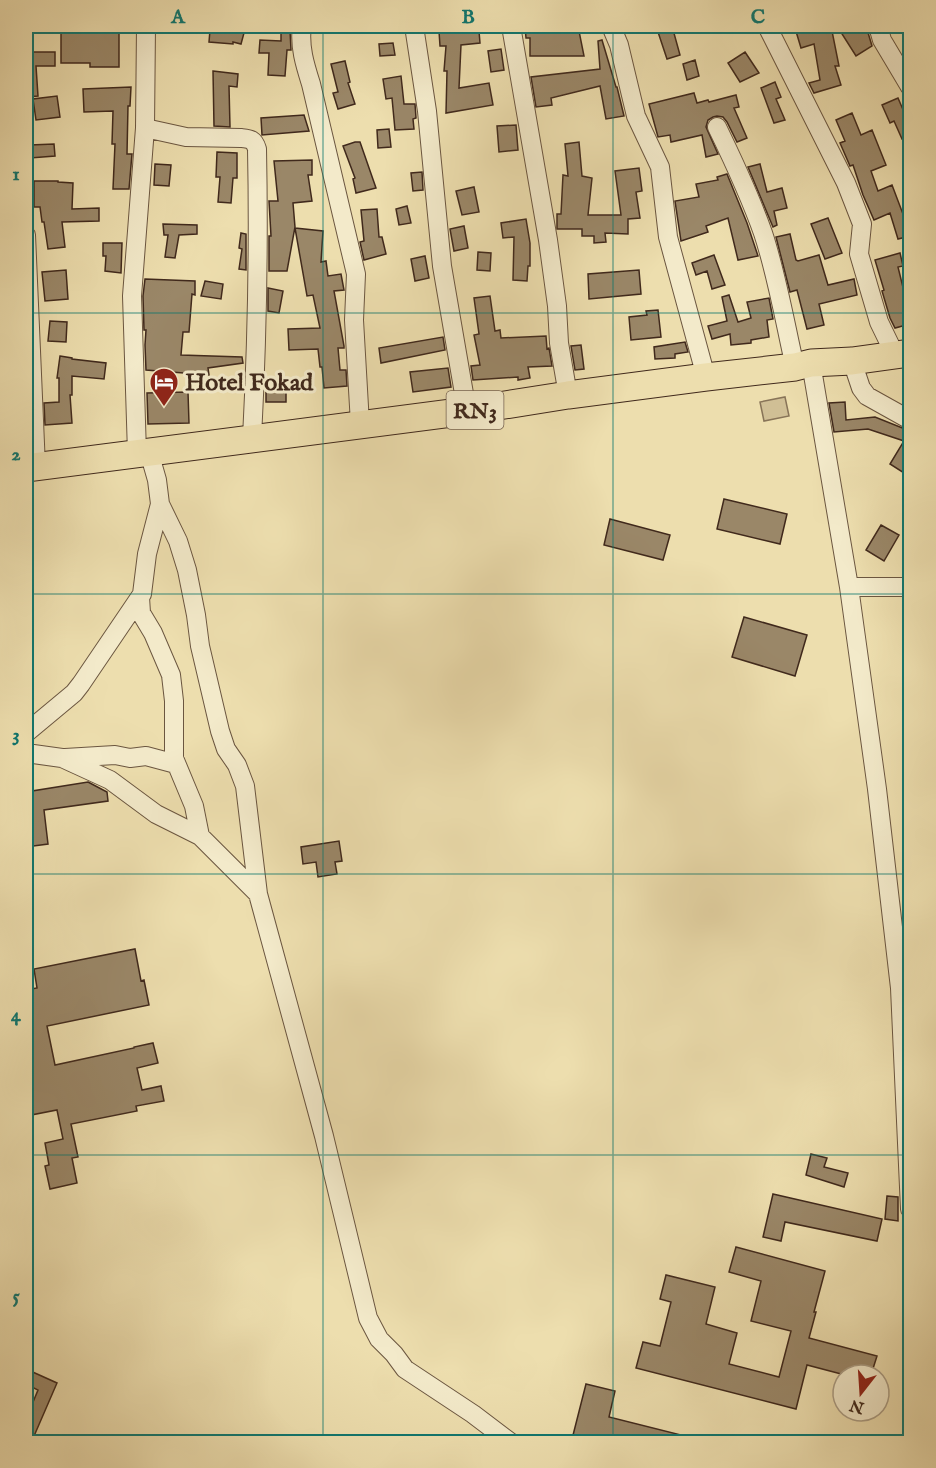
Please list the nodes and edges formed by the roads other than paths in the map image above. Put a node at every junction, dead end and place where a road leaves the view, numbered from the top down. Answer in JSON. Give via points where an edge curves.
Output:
{"nodes":[{"id":1,"x":146,"y":26,"type":"edge"},
{"id":2,"x":302,"y":26,"type":"edge"},
{"id":3,"x":414,"y":26,"type":"edge"},
{"id":4,"x":511,"y":26,"type":"edge"},
{"id":5,"x":611,"y":26,"type":"edge"},
{"id":6,"x":767,"y":26,"type":"edge"},
{"id":7,"x":878,"y":26,"type":"edge"},
{"id":8,"x":910,"y":87,"type":"edge"},
{"id":9,"x":717,"y":127,"type":"dead end"},
{"id":10,"x":145,"y":128,"type":"junction"},
{"id":11,"x":26,"y":235,"type":"edge"},
{"id":12,"x":903,"y":354,"type":"edge"},
{"id":13,"x":852,"y":361,"type":"junction"},
{"id":14,"x":803,"y":365,"type":"junction"},
{"id":15,"x":706,"y":377,"type":"junction"},
{"id":16,"x":568,"y":395,"type":"junction"},
{"id":17,"x":467,"y":411,"type":"junction"},
{"id":18,"x":910,"y":420,"type":"edge"},
{"id":19,"x":360,"y":424,"type":"junction"},
{"id":20,"x":252,"y":438,"type":"junction"},
{"id":21,"x":143,"y":452,"type":"junction"},
{"id":22,"x":31,"y":467,"type":"edge"},
{"id":23,"x":160,"y":504,"type":"junction"},
{"id":24,"x":849,"y":587,"type":"junction"},
{"id":25,"x":910,"y":587,"type":"edge"},
{"id":26,"x":140,"y":597,"type":"junction"},
{"id":27,"x":26,"y":733,"type":"edge"},
{"id":28,"x":26,"y":753,"type":"edge"},
{"id":29,"x":62,"y":758,"type":"junction"},
{"id":30,"x":176,"y":764,"type":"junction"},
{"id":31,"x":200,"y":836,"type":"junction"},
{"id":32,"x":258,"y":894,"type":"junction"},
{"id":33,"x":905,"y":986,"type":"edge"},
{"id":34,"x":910,"y":1209,"type":"edge"},
{"id":35,"x":510,"y":1443,"type":"edge"}],
"edges":[{"from":1,"to":10,"type":"street"},
{"from":2,"to":19,"type":"street","via":[[304,61],[356,274],[354,320]]},
{"from":3,"to":17,"type":"street","via":[[427,111],[442,266]]},
{"from":4,"to":16,"type":"street","via":[[548,240]]},
{"from":5,"to":15,"type":"street","via":[[636,116],[660,167],[668,237]]},
{"from":6,"to":12,"type":"street","via":[[846,183],[862,224],[859,254],[879,322]]},
{"from":7,"to":8,"type":"street"},
{"from":9,"to":14,"type":"street","via":[[762,231]]},
{"from":10,"to":20,"type":"street","via":[[186,137],[241,138],[255,143],[259,234]]},
{"from":10,"to":21,"type":"street","via":[[132,296]]},
{"from":11,"to":22,"type":"street"},
{"from":12,"to":13,"type":"highway","number":"RN3"},
{"from":13,"to":14,"type":"highway","number":"RN3"},
{"from":13,"to":18,"type":"street","via":[[867,396]]},
{"from":14,"to":15,"type":"highway","number":"RN3"},
{"from":14,"to":24,"type":"street"},
{"from":15,"to":16,"type":"highway","number":"RN3"},
{"from":16,"to":17,"type":"highway","number":"RN3"},
{"from":17,"to":19,"type":"highway","number":"RN3"},
{"from":19,"to":20,"type":"highway","number":"RN3"},
{"from":20,"to":21,"type":"highway","number":"RN3"},
{"from":21,"to":22,"type":"highway","number":"RN3"},
{"from":21,"to":23,"type":"street","via":[[157,480]]},
{"from":23,"to":26,"type":"street"},
{"from":23,"to":32,"type":"street","via":[[187,570],[220,731],[245,786]]},
{"from":24,"to":25,"type":"street"},
{"from":24,"to":33,"type":"street"},
{"from":26,"to":27,"type":"street","via":[[74,693]]},
{"from":26,"to":30,"type":"street","via":[[141,613],[171,675]]},
{"from":28,"to":29,"type":"street"},
{"from":29,"to":30,"type":"street","via":[[146,756]]},
{"from":29,"to":31,"type":"street","via":[[110,780],[156,814]]},
{"from":30,"to":31,"type":"street","via":[[194,806]]},
{"from":31,"to":32,"type":"street"},
{"from":32,"to":35,"type":"street","via":[[324,1136],[368,1318],[379,1339],[405,1369]]},
{"from":33,"to":34,"type":"street"}]}
